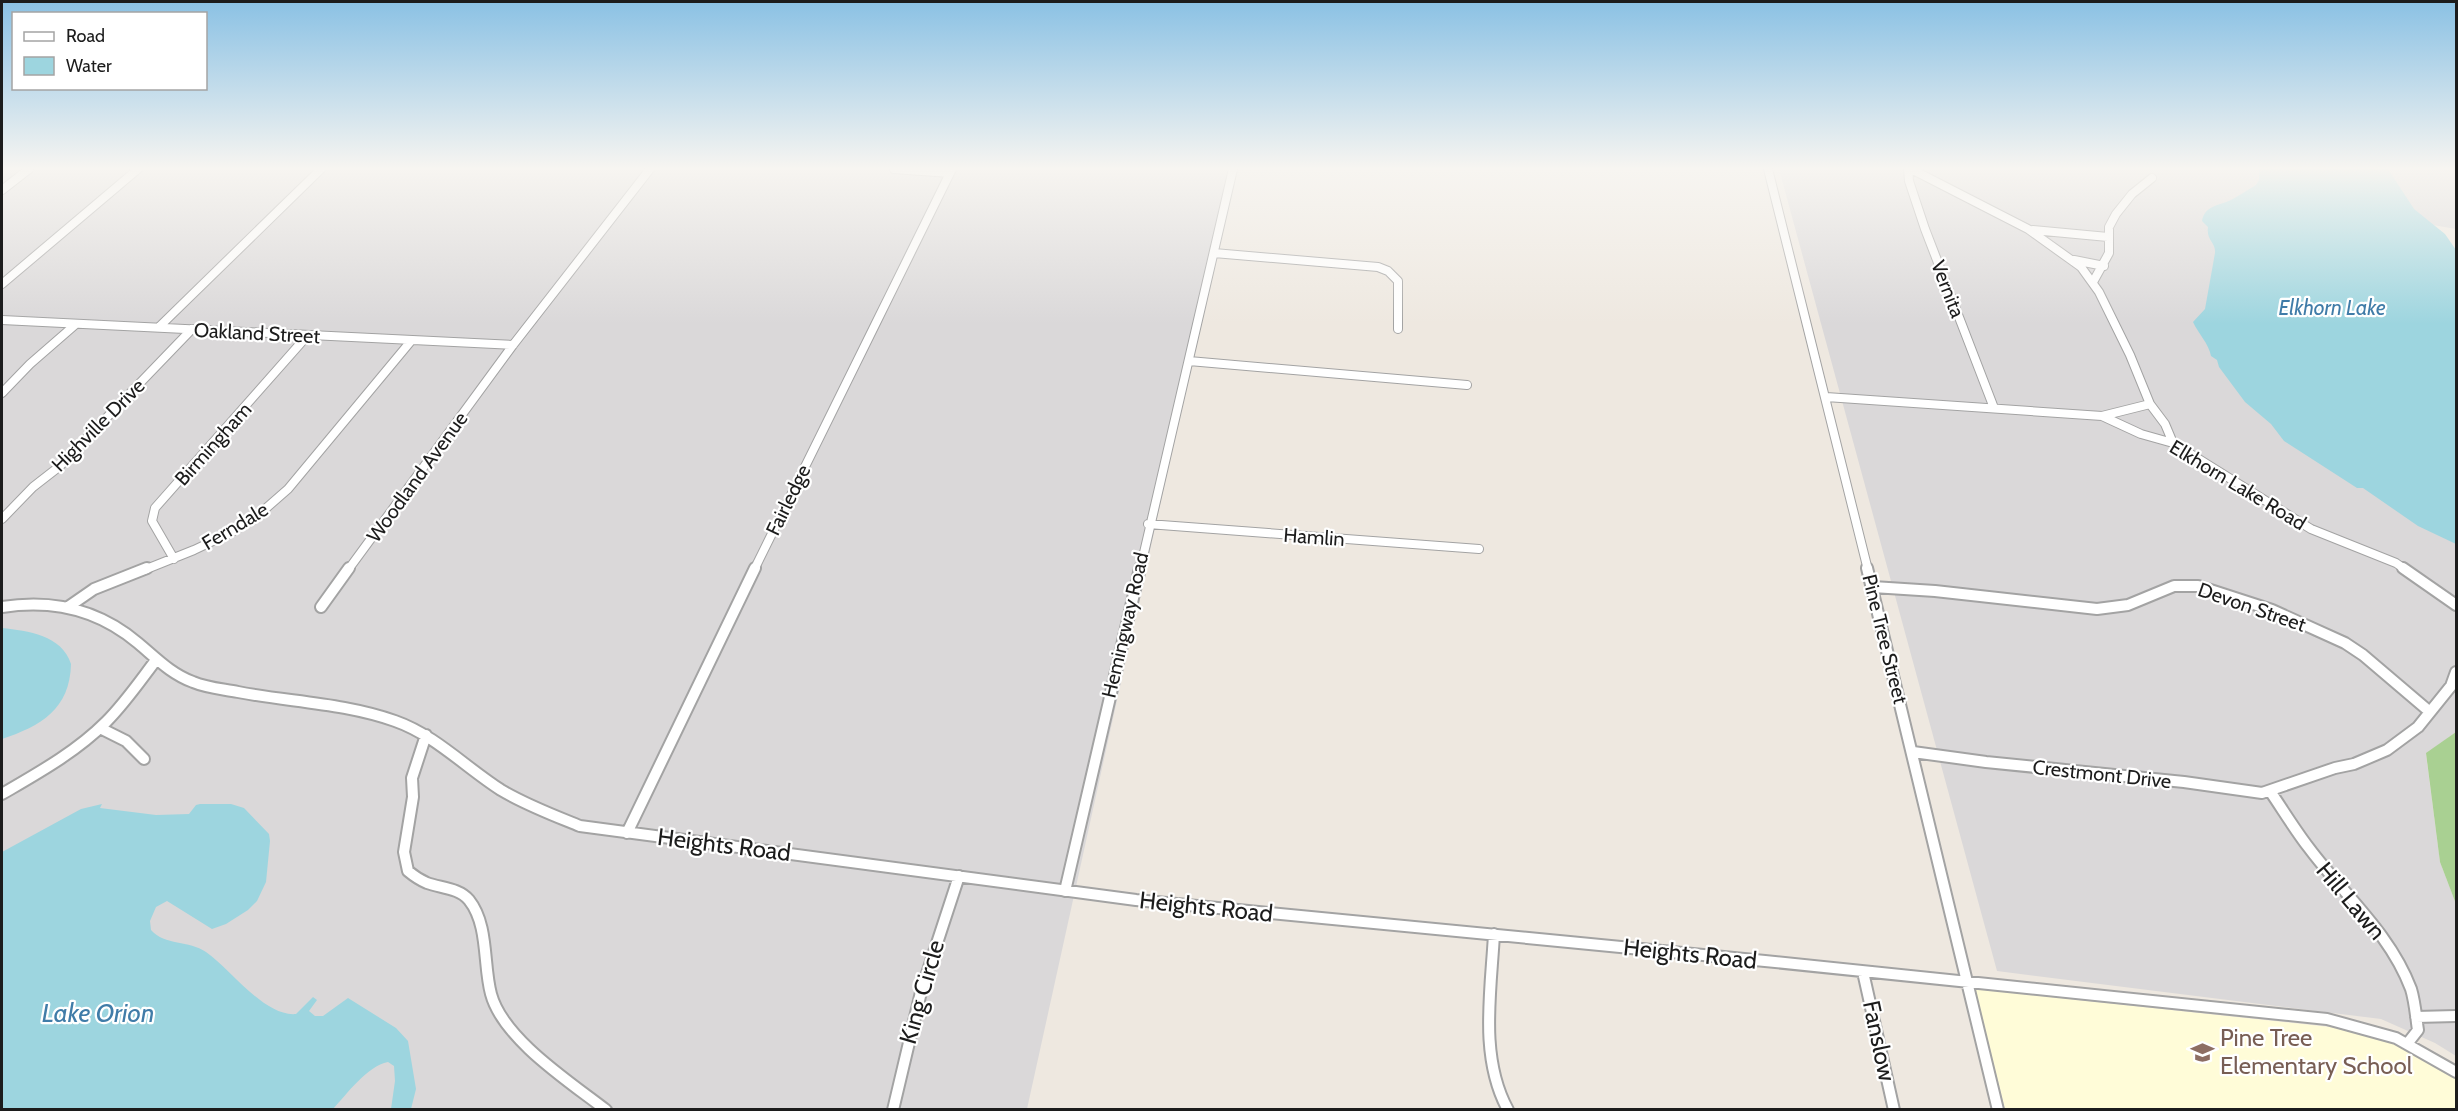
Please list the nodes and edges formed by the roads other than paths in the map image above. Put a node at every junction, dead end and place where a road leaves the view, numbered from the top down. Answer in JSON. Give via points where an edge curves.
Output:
{"nodes":[{"id":1,"x":74,"y":221,"type":"edge"},
{"id":2,"x":268,"y":221,"type":"edge"},
{"id":3,"x":610,"y":221,"type":"edge"},
{"id":4,"x":926,"y":221,"type":"edge"},
{"id":5,"x":1221,"y":221,"type":"edge"},
{"id":6,"x":1780,"y":221,"type":"edge"},
{"id":7,"x":1922,"y":221,"type":"edge"},
{"id":8,"x":2012,"y":221,"type":"edge"},
{"id":9,"x":2112,"y":221,"type":"edge"},
{"id":10,"x":2028,"y":229,"type":"junction"},
{"id":11,"x":2108,"y":237,"type":"junction"},
{"id":12,"x":1214,"y":253,"type":"junction"},
{"id":13,"x":2072,"y":260,"type":"junction"},
{"id":14,"x":2104,"y":266,"type":"junction"},
{"id":15,"x":5,"y":277,"type":"edge"},
{"id":16,"x":2093,"y":282,"type":"junction"},
{"id":17,"x":2,"y":284,"type":"edge"},
{"id":18,"x":2,"y":320,"type":"edge"},
{"id":19,"x":76,"y":324,"type":"junction"},
{"id":20,"x":159,"y":327,"type":"junction"},
{"id":21,"x":192,"y":329,"type":"junction"},
{"id":22,"x":1398,"y":329,"type":"dead end"},
{"id":23,"x":307,"y":336,"type":"junction"},
{"id":24,"x":411,"y":341,"type":"junction"},
{"id":25,"x":513,"y":345,"type":"junction"},
{"id":26,"x":1189,"y":361,"type":"junction"},
{"id":27,"x":1467,"y":385,"type":"dead end"},
{"id":28,"x":2,"y":393,"type":"edge"},
{"id":29,"x":1826,"y":397,"type":"junction"},
{"id":30,"x":2150,"y":404,"type":"junction"},
{"id":31,"x":1994,"y":408,"type":"junction"},
{"id":32,"x":2102,"y":416,"type":"junction"},
{"id":33,"x":2173,"y":443,"type":"junction"},
{"id":34,"x":2,"y":519,"type":"edge"},
{"id":35,"x":1148,"y":524,"type":"junction"},
{"id":36,"x":1479,"y":549,"type":"dead end"},
{"id":37,"x":174,"y":559,"type":"junction"},
{"id":38,"x":1873,"y":587,"type":"junction"},
{"id":39,"x":2457,"y":605,"type":"edge"},
{"id":40,"x":2,"y":607,"type":"edge"},
{"id":41,"x":68,"y":607,"type":"junction"},
{"id":42,"x":321,"y":607,"type":"dead end"},
{"id":43,"x":156,"y":660,"type":"junction"},
{"id":44,"x":2455,"y":675,"type":"edge"},
{"id":45,"x":2430,"y":712,"type":"junction"},
{"id":46,"x":100,"y":728,"type":"junction"},
{"id":47,"x":426,"y":735,"type":"junction"},
{"id":48,"x":1913,"y":752,"type":"junction"},
{"id":49,"x":144,"y":759,"type":"dead end"},
{"id":50,"x":2270,"y":791,"type":"junction"},
{"id":51,"x":2,"y":794,"type":"edge"},
{"id":52,"x":627,"y":833,"type":"junction"},
{"id":53,"x":959,"y":876,"type":"junction"},
{"id":54,"x":1065,"y":891,"type":"junction"},
{"id":55,"x":1494,"y":934,"type":"junction"},
{"id":56,"x":1863,"y":972,"type":"junction"},
{"id":57,"x":1968,"y":981,"type":"junction"},
{"id":58,"x":2457,"y":1016,"type":"edge"},
{"id":59,"x":2416,"y":1017,"type":"junction"},
{"id":60,"x":2407,"y":1044,"type":"junction"},
{"id":61,"x":2457,"y":1072,"type":"edge"},
{"id":62,"x":606,"y":1110,"type":"edge"},
{"id":63,"x":893,"y":1110,"type":"edge"},
{"id":64,"x":1508,"y":1110,"type":"edge"},
{"id":65,"x":1894,"y":1110,"type":"edge"},
{"id":66,"x":1998,"y":1110,"type":"edge"}],
"edges":[{"from":1,"to":15,"type":"street"},
{"from":2,"to":20,"type":"street"},
{"from":3,"to":25,"type":"street","name":"Woodland Avenue"},
{"from":4,"to":52,"type":"street","name":"Fairledge"},
{"from":5,"to":12,"type":"street","name":"Hemingway Road"},
{"from":6,"to":29,"type":"street","name":"Pine Tree Street"},
{"from":7,"to":31,"type":"street","name":"Vernita"},
{"from":8,"to":10,"type":"street"},
{"from":9,"to":11,"type":"street"},
{"from":10,"to":11,"type":"street"},
{"from":10,"to":13,"type":"street"},
{"from":11,"to":14,"type":"street","via":[[2109,253]]},
{"from":12,"to":22,"type":"street","via":[[1322,261],[1388,271],[1398,281]]},
{"from":12,"to":26,"type":"street","name":"Hemingway Road"},
{"from":13,"to":14,"type":"street"},
{"from":13,"to":16,"type":"street"},
{"from":14,"to":16,"type":"street"},
{"from":15,"to":17,"type":"street"},
{"from":16,"to":30,"type":"street","via":[[2138,371]]},
{"from":18,"to":19,"type":"street","name":"Oakland Street"},
{"from":19,"to":20,"type":"street","name":"Oakland Street"},
{"from":19,"to":28,"type":"street"},
{"from":20,"to":21,"type":"street","name":"Oakland Street"},
{"from":21,"to":23,"type":"street","name":"Oakland Street"},
{"from":21,"to":34,"type":"street","name":"Highville Drive","via":[[60,466]]},
{"from":23,"to":24,"type":"street","name":"Oakland Street"},
{"from":23,"to":37,"type":"street","name":"Birmingham","via":[[155,508],[152,521]]},
{"from":24,"to":25,"type":"street","name":"Oakland Street"},
{"from":24,"to":37,"type":"street","name":"Ferndale","via":[[271,505],[232,532]]},
{"from":25,"to":42,"type":"street","name":"Woodland Avenue"},
{"from":26,"to":27,"type":"street"},
{"from":26,"to":35,"type":"street","name":"Hemingway Road"},
{"from":29,"to":31,"type":"street","name":"Elkhorn Lake Road"},
{"from":29,"to":38,"type":"street","name":"Pine Tree Street"},
{"from":30,"to":32,"type":"street"},
{"from":30,"to":33,"type":"street"},
{"from":31,"to":32,"type":"street","name":"Elkhorn Lake Road"},
{"from":32,"to":33,"type":"street","name":"Elkhorn Lake Road"},
{"from":33,"to":39,"type":"street","name":"Elkhorn Lake Road","via":[[2311,529],[2396,563]]},
{"from":35,"to":36,"type":"street","name":"Hamlin"},
{"from":35,"to":54,"type":"street","name":"Hemingway Road"},
{"from":37,"to":41,"type":"street","name":"Ferndale","via":[[94,589]]},
{"from":38,"to":45,"type":"street","name":"Devon Street","via":[[2109,609],[2136,603],[2168,587],[2200,587],[2249,602],[2337,638],[2361,653]]},
{"from":38,"to":48,"type":"street","name":"Pine Tree Street"},
{"from":40,"to":41,"type":"street","name":"Heights Road","via":[[34,603]]},
{"from":41,"to":43,"type":"street","name":"Heights Road","via":[[96,614],[126,633]]},
{"from":43,"to":46,"type":"street"},
{"from":43,"to":47,"type":"street","name":"Heights Road","via":[[175,675],[198,684],[367,711]]},
{"from":44,"to":45,"type":"street","name":"Crestmont Drive"},
{"from":45,"to":50,"type":"street","name":"Crestmont Drive","via":[[2418,727],[2378,755]]},
{"from":46,"to":49,"type":"street","via":[[126,741]]},
{"from":46,"to":51,"type":"street"},
{"from":47,"to":52,"type":"street","name":"Heights Road","via":[[518,800],[580,826]]},
{"from":47,"to":62,"type":"street","via":[[412,778],[413,797],[404,852],[408,871],[425,883],[459,891],[471,901],[482,932],[484,965],[495,1006],[535,1051]]},
{"from":48,"to":50,"type":"street","name":"Crestmont Drive","via":[[2262,794]]},
{"from":48,"to":57,"type":"street","name":"Pine Tree Street"},
{"from":50,"to":59,"type":"street","name":"Hill Lawn","via":[[2308,849],[2390,947],[2412,992]]},
{"from":52,"to":53,"type":"street","name":"Heights Road"},
{"from":53,"to":54,"type":"street","name":"Heights Road"},
{"from":53,"to":63,"type":"street","name":"King Circle","via":[[908,1031]]},
{"from":54,"to":55,"type":"street","name":"Heights Road"},
{"from":55,"to":56,"type":"street","name":"Heights Road"},
{"from":55,"to":64,"type":"street","via":[[1492,1072],[1500,1099]]},
{"from":56,"to":57,"type":"street","name":"Heights Road"},
{"from":56,"to":65,"type":"street","name":"Fanslow"},
{"from":57,"to":60,"type":"street","name":"Heights Road","via":[[2327,1019]]},
{"from":57,"to":66,"type":"street","name":"Pine Tree Street"},
{"from":58,"to":59,"type":"street"},
{"from":59,"to":60,"type":"street","via":[[2418,1030]]},
{"from":60,"to":61,"type":"street","name":"Heights Road"}]}
